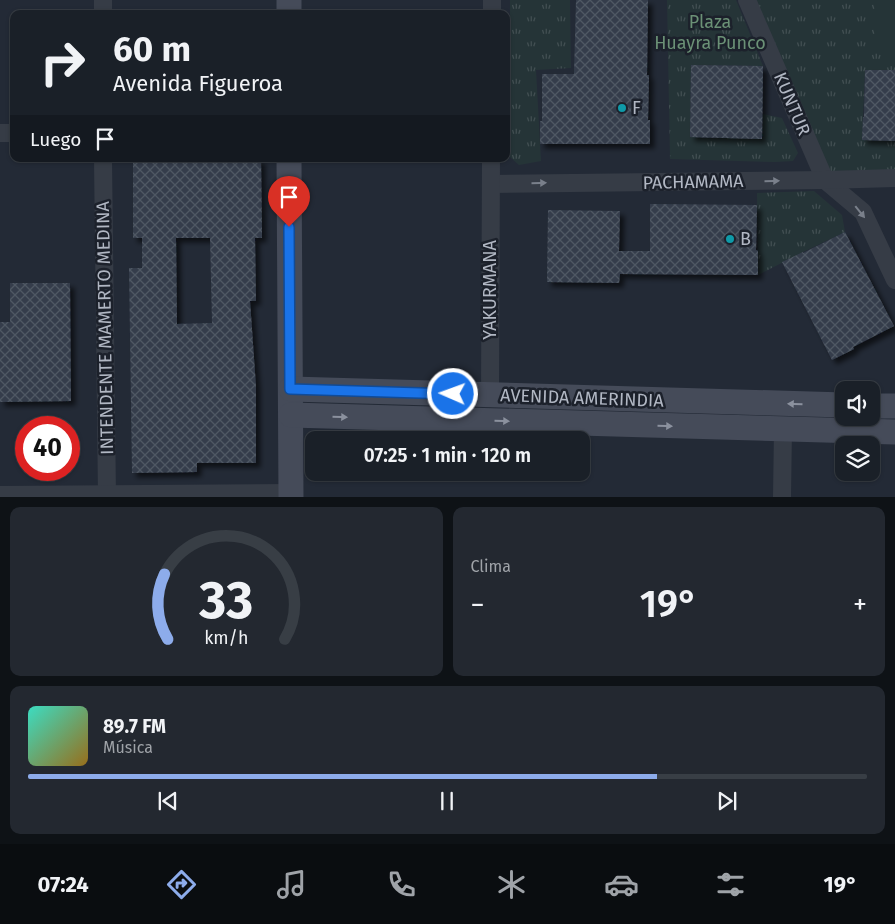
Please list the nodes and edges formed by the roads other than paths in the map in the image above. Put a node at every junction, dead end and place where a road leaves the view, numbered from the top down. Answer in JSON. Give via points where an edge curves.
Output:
{"nodes":[{"id":1,"x":747,"y":0,"type":"edge"},
{"id":2,"x":103,"y":162,"type":"edge"},
{"id":3,"x":289,"y":162,"type":"edge"},
{"id":4,"x":491,"y":162,"type":"edge"},
{"id":5,"x":895,"y":178,"type":"edge"},
{"id":6,"x":824,"y":180,"type":"junction"},
{"id":7,"x":491,"y":184,"type":"junction"},
{"id":8,"x":895,"y":280,"type":"edge"},
{"id":9,"x":290,"y":389,"type":"junction"},
{"id":10,"x":490,"y":395,"type":"junction"},
{"id":11,"x":835,"y":405,"type":"edge"},
{"id":12,"x":880,"y":406,"type":"edge"},
{"id":13,"x":895,"y":406,"type":"edge"},
{"id":14,"x":291,"y":415,"type":"junction"},
{"id":15,"x":783,"y":429,"type":"junction"},
{"id":16,"x":895,"y":432,"type":"edge"},
{"id":17,"x":0,"y":495,"type":"edge"},
{"id":18,"x":107,"y":495,"type":"edge"},
{"id":19,"x":292,"y":495,"type":"edge"},
{"id":20,"x":782,"y":496,"type":"edge"}],
"edges":[{"from":1,"to":6,"type":"street","name":"KUNTUR"},
{"from":2,"to":18,"type":"street","name":"INTENDENTE MAMERTO MEDINA"},
{"from":3,"to":9,"type":"street"},
{"from":4,"to":7,"type":"street","name":"YAKURMANA"},
{"from":5,"to":6,"type":"street","name":"PACHAMAMA"},
{"from":7,"to":6,"type":"street","name":"PACHAMAMA","one_way":true},
{"from":6,"to":8,"type":"street","one_way":true,"via":[[863,212]]},
{"from":7,"to":10,"type":"street","name":"YAKURMANA"},
{"from":9,"to":10,"type":"street","name":"AVENIDA AMERINDIA"},
{"from":9,"to":14,"type":"street"},
{"from":11,"to":10,"type":"street","name":"AVENIDA AMERINDIA","one_way":true},
{"from":12,"to":13,"type":"street"},
{"from":14,"to":15,"type":"street","one_way":true},
{"from":14,"to":19,"type":"street"},
{"from":15,"to":16,"type":"street"},
{"from":15,"to":20,"type":"street"},
{"from":17,"to":18,"type":"street"},
{"from":18,"to":19,"type":"street"}]}
